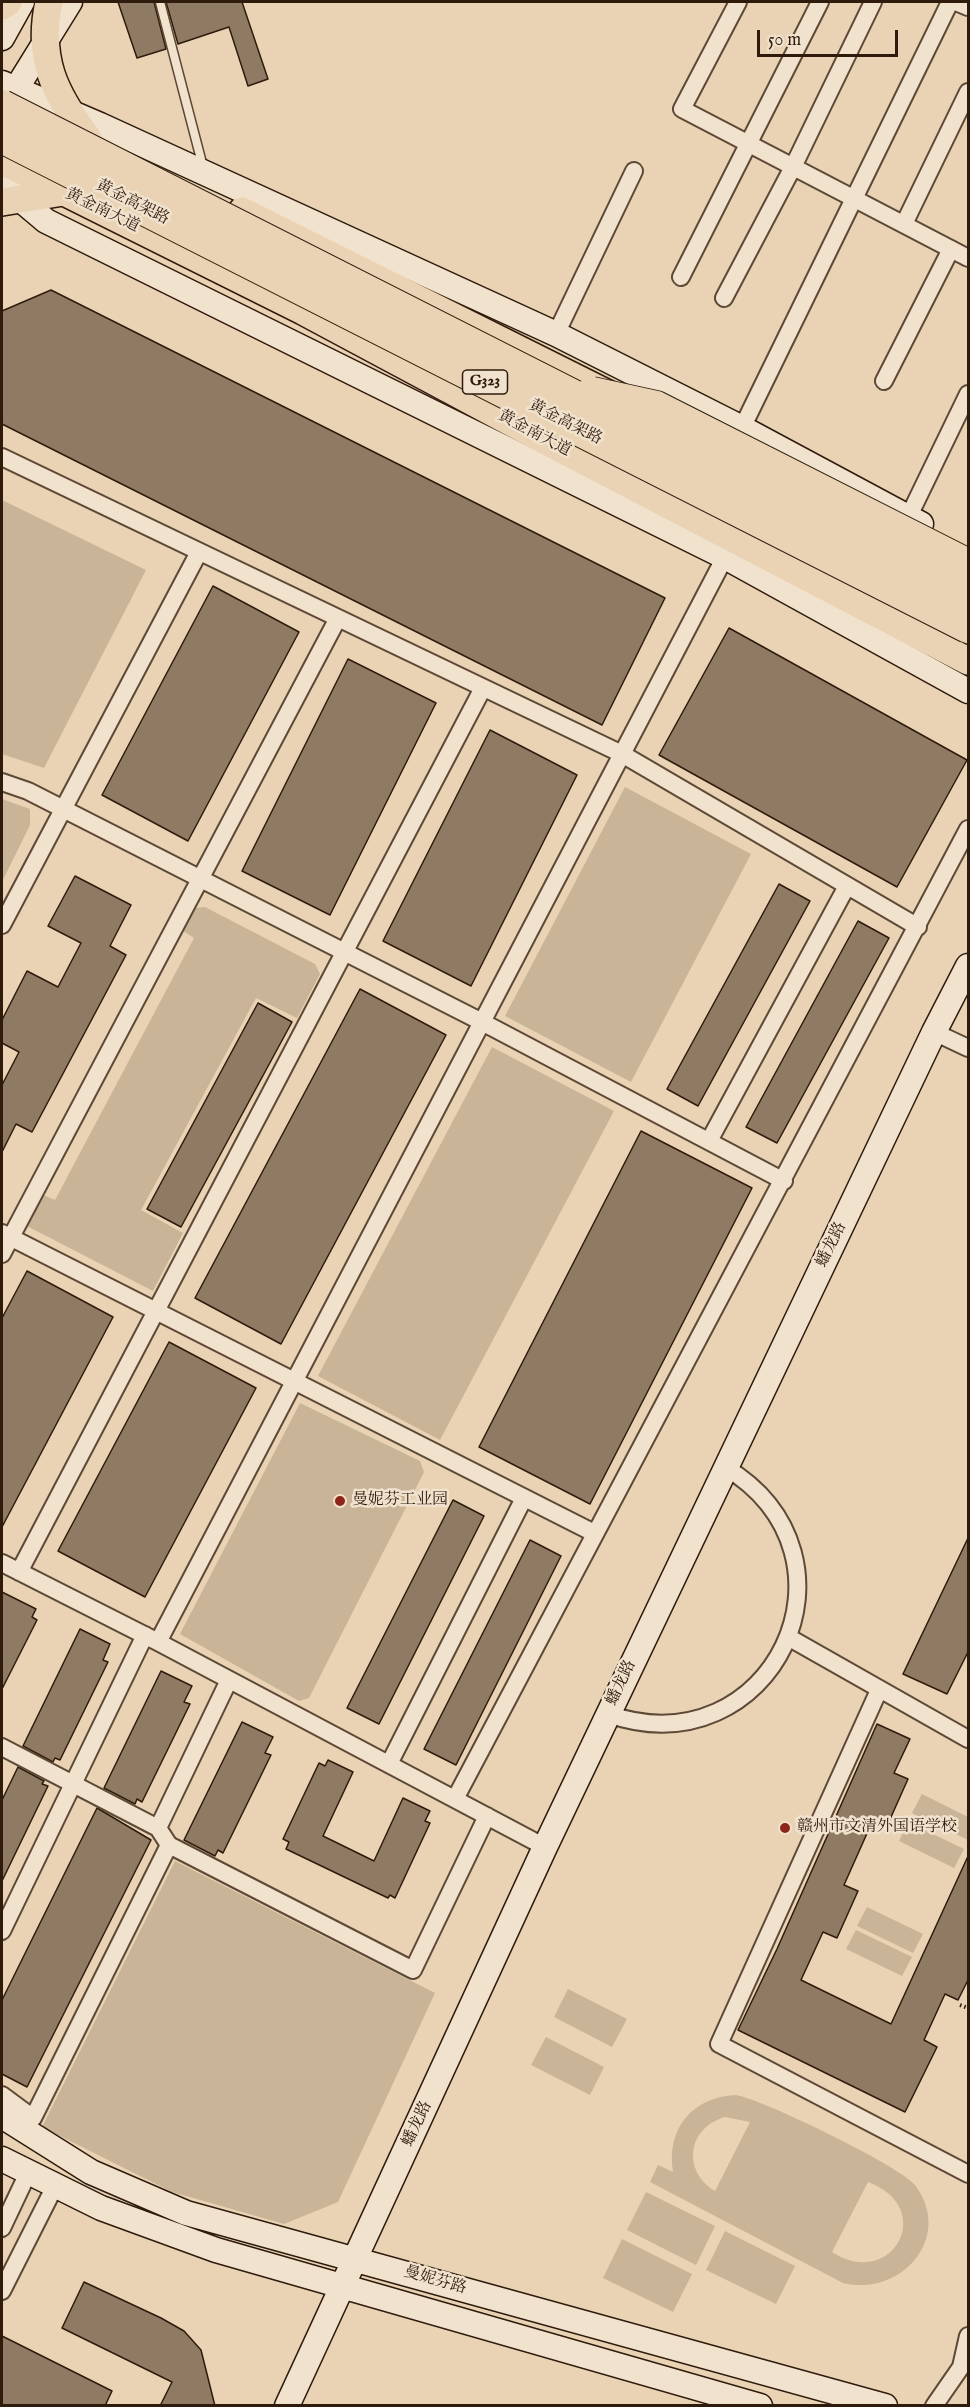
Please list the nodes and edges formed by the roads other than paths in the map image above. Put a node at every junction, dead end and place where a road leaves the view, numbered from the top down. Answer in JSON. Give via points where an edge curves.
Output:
{"nodes":[{"id":1,"x":8,"y":2,"type":"edge"},
{"id":2,"x":22,"y":2,"type":"edge"},
{"id":3,"x":48,"y":2,"type":"edge"},
{"id":4,"x":70,"y":2,"type":"edge"},
{"id":5,"x":160,"y":2,"type":"edge"},
{"id":6,"x":738,"y":2,"type":"edge"},
{"id":7,"x":820,"y":2,"type":"edge"},
{"id":8,"x":873,"y":2,"type":"edge"},
{"id":9,"x":950,"y":2,"type":"edge"},
{"id":10,"x":956,"y":2,"type":"edge"},
{"id":11,"x":2,"y":6,"type":"edge"},
{"id":12,"x":969,"y":7,"type":"edge"},
{"id":13,"x":2,"y":38,"type":"edge"},
{"id":14,"x":45,"y":41,"type":"junction"},
{"id":15,"x":969,"y":92,"type":"edge"},
{"id":16,"x":4,"y":95,"type":"edge"},
{"id":17,"x":67,"y":112,"type":"junction"},
{"id":18,"x":2,"y":136,"type":"edge"},
{"id":19,"x":87,"y":137,"type":"junction"},
{"id":20,"x":750,"y":144,"type":"junction"},
{"id":21,"x":2,"y":161,"type":"edge"},
{"id":22,"x":793,"y":167,"type":"junction"},
{"id":23,"x":634,"y":171,"type":"dead end"},
{"id":24,"x":208,"y":185,"type":"dead end"},
{"id":25,"x":63,"y":192,"type":"junction"},
{"id":26,"x":7,"y":194,"type":"edge"},
{"id":27,"x":854,"y":198,"type":"junction"},
{"id":28,"x":904,"y":224,"type":"junction"},
{"id":29,"x":951,"y":249,"type":"junction"},
{"id":30,"x":330,"y":253,"type":"junction"},
{"id":31,"x":969,"y":258,"type":"edge"},
{"id":32,"x":681,"y":277,"type":"dead end"},
{"id":33,"x":724,"y":298,"type":"dead end"},
{"id":34,"x":303,"y":310,"type":"junction"},
{"id":35,"x":556,"y":334,"type":"junction"},
{"id":36,"x":884,"y":381,"type":"dead end"},
{"id":37,"x":555,"y":390,"type":"junction"},
{"id":38,"x":969,"y":394,"type":"edge"},
{"id":39,"x":742,"y":428,"type":"junction"},
{"id":40,"x":546,"y":441,"type":"junction"},
{"id":41,"x":2,"y":458,"type":"edge"},
{"id":42,"x":835,"y":513,"type":"junction"},
{"id":43,"x":908,"y":518,"type":"junction"},
{"id":44,"x":969,"y":549,"type":"edge"},
{"id":45,"x":199,"y":552,"type":"junction"},
{"id":46,"x":725,"y":557,"type":"junction"},
{"id":47,"x":969,"y":565,"type":"edge"},
{"id":48,"x":800,"y":573,"type":"junction"},
{"id":49,"x":969,"y":587,"type":"edge"},
{"id":50,"x":969,"y":596,"type":"edge"},
{"id":51,"x":338,"y":618,"type":"junction"},
{"id":52,"x":969,"y":627,"type":"edge"},
{"id":53,"x":969,"y":645,"type":"edge"},
{"id":54,"x":969,"y":661,"type":"edge"},
{"id":55,"x":483,"y":688,"type":"junction"},
{"id":56,"x":969,"y":691,"type":"edge"},
{"id":57,"x":622,"y":754,"type":"junction"},
{"id":58,"x":2,"y":783,"type":"edge"},
{"id":59,"x":63,"y":810,"type":"junction"},
{"id":60,"x":969,"y":830,"type":"edge"},
{"id":61,"x":200,"y":879,"type":"junction"},
{"id":62,"x":847,"y":886,"type":"junction"},
{"id":63,"x":2,"y":925,"type":"edge"},
{"id":64,"x":918,"y":927,"type":"junction"},
{"id":65,"x":345,"y":953,"type":"junction"},
{"id":66,"x":969,"y":966,"type":"edge"},
{"id":67,"x":482,"y":1022,"type":"junction"},
{"id":68,"x":934,"y":1032,"type":"junction"},
{"id":69,"x":969,"y":1048,"type":"edge"},
{"id":70,"x":709,"y":1141,"type":"junction"},
{"id":71,"x":784,"y":1181,"type":"junction"},
{"id":72,"x":6,"y":1236,"type":"edge"},
{"id":73,"x":2,"y":1254,"type":"edge"},
{"id":74,"x":156,"y":1312,"type":"junction"},
{"id":75,"x":294,"y":1382,"type":"junction"},
{"id":76,"x":725,"y":1467,"type":"junction"},
{"id":77,"x":524,"y":1498,"type":"junction"},
{"id":78,"x":594,"y":1533,"type":"junction"},
{"id":79,"x":2,"y":1563,"type":"edge"},
{"id":80,"x":19,"y":1572,"type":"junction"},
{"id":81,"x":788,"y":1637,"type":"junction"},
{"id":82,"x":151,"y":1639,"type":"junction"},
{"id":83,"x":229,"y":1680,"type":"junction"},
{"id":84,"x":879,"y":1690,"type":"junction"},
{"id":85,"x":608,"y":1714,"type":"junction"},
{"id":86,"x":969,"y":1739,"type":"edge"},
{"id":87,"x":2,"y":1747,"type":"edge"},
{"id":88,"x":389,"y":1764,"type":"junction"},
{"id":89,"x":74,"y":1784,"type":"junction"},
{"id":90,"x":455,"y":1799,"type":"junction"},
{"id":91,"x":487,"y":1816,"type":"junction"},
{"id":92,"x":158,"y":1828,"type":"junction"},
{"id":93,"x":169,"y":1845,"type":"junction"},
{"id":94,"x":545,"y":1847,"type":"junction"},
{"id":95,"x":2,"y":1931,"type":"edge"},
{"id":96,"x":2,"y":2094,"type":"edge"},
{"id":97,"x":2,"y":2116,"type":"edge"},
{"id":98,"x":2,"y":2159,"type":"edge"},
{"id":99,"x":28,"y":2173,"type":"junction"},
{"id":100,"x":969,"y":2174,"type":"edge"},
{"id":101,"x":55,"y":2186,"type":"junction"},
{"id":102,"x":2,"y":2228,"type":"edge"},
{"id":103,"x":357,"y":2259,"type":"junction"},
{"id":104,"x":344,"y":2287,"type":"junction"},
{"id":105,"x":2,"y":2291,"type":"edge"},
{"id":106,"x":969,"y":2336,"type":"edge"},
{"id":107,"x":287,"y":2406,"type":"edge"},
{"id":108,"x":760,"y":2406,"type":"edge"},
{"id":109,"x":885,"y":2406,"type":"edge"},
{"id":110,"x":934,"y":2406,"type":"edge"}],
"edges":[{"from":1,"to":11,"type":"main road"},
{"from":2,"to":13,"type":"street"},
{"from":3,"to":14,"type":"main road"},
{"from":3,"to":16,"type":"street"},
{"from":4,"to":14,"type":"street"},
{"from":5,"to":24,"type":"lane"},
{"from":6,"to":20,"type":"street","via":[[682,109]]},
{"from":7,"to":20,"type":"street"},
{"from":8,"to":22,"type":"street"},
{"from":9,"to":27,"type":"street"},
{"from":10,"to":12,"type":"street"},
{"from":14,"to":16,"type":"street"},
{"from":14,"to":17,"type":"main road","via":[[51,78]]},
{"from":15,"to":28,"type":"street"},
{"from":16,"to":17,"type":"street"},
{"from":16,"to":19,"type":"main road"},
{"from":16,"to":37,"type":"highway","name":"黄金高架路","number":"G323","bridge":true},
{"from":17,"to":19,"type":"main road"},
{"from":17,"to":35,"type":"street"},
{"from":18,"to":37,"type":"highway","name":"黄金高架路","number":"G323","bridge":true},
{"from":19,"to":30,"type":"main road"},
{"from":20,"to":22,"type":"street"},
{"from":20,"to":32,"type":"street"},
{"from":21,"to":25,"type":"main road","name":"黄金南大道"},
{"from":22,"to":27,"type":"street"},
{"from":22,"to":33,"type":"street"},
{"from":23,"to":35,"type":"street"},
{"from":25,"to":26,"type":"main road"},
{"from":25,"to":34,"type":"main road","name":"黄金南大道"},
{"from":26,"to":46,"type":"street","via":[[46,221]]},
{"from":27,"to":28,"type":"street"},
{"from":27,"to":39,"type":"street"},
{"from":28,"to":29,"type":"street"},
{"from":29,"to":31,"type":"street"},
{"from":29,"to":36,"type":"street"},
{"from":30,"to":34,"type":"main road"},
{"from":30,"to":37,"type":"main road"},
{"from":34,"to":40,"type":"main road","name":"黄金南大道"},
{"from":35,"to":39,"type":"street"},
{"from":37,"to":40,"type":"main road"},
{"from":37,"to":42,"type":"main road"},
{"from":37,"to":47,"type":"highway","bridge":true,"via":[[657,407]]},
{"from":37,"to":50,"type":"highway","name":"黄金高架路","number":"G323","bridge":true},
{"from":37,"to":52,"type":"highway","name":"黄金高架路","number":"G323","bridge":true},
{"from":37,"to":53,"type":"highway","bridge":true,"via":[[622,466]]},
{"from":38,"to":43,"type":"street"},
{"from":39,"to":43,"type":"street"},
{"from":40,"to":48,"type":"main road","name":"黄金南大道"},
{"from":41,"to":45,"type":"street"},
{"from":42,"to":48,"type":"main road"},
{"from":42,"to":49,"type":"main road"},
{"from":43,"to":44,"type":"street"},
{"from":45,"to":51,"type":"street"},
{"from":45,"to":59,"type":"street"},
{"from":46,"to":56,"type":"street"},
{"from":46,"to":57,"type":"street"},
{"from":48,"to":54,"type":"main road","name":"黄金南大道"},
{"from":51,"to":55,"type":"street"},
{"from":51,"to":61,"type":"street"},
{"from":55,"to":57,"type":"street"},
{"from":55,"to":65,"type":"street"},
{"from":57,"to":62,"type":"street"},
{"from":57,"to":67,"type":"street"},
{"from":58,"to":59,"type":"street"},
{"from":59,"to":61,"type":"street"},
{"from":59,"to":63,"type":"street"},
{"from":60,"to":64,"type":"street"},
{"from":61,"to":65,"type":"street"},
{"from":61,"to":72,"type":"street"},
{"from":62,"to":64,"type":"street"},
{"from":62,"to":70,"type":"street"},
{"from":64,"to":71,"type":"street"},
{"from":65,"to":67,"type":"street"},
{"from":65,"to":74,"type":"street"},
{"from":66,"to":68,"type":"street","name":"蟠龙路"},
{"from":67,"to":70,"type":"street"},
{"from":67,"to":75,"type":"street"},
{"from":68,"to":69,"type":"street"},
{"from":68,"to":76,"type":"street","name":"蟠龙路"},
{"from":70,"to":71,"type":"street"},
{"from":71,"to":78,"type":"street"},
{"from":72,"to":73,"type":"street"},
{"from":72,"to":74,"type":"street"},
{"from":74,"to":75,"type":"street"},
{"from":74,"to":80,"type":"street"},
{"from":75,"to":77,"type":"street"},
{"from":75,"to":82,"type":"street"},
{"from":76,"to":81,"type":"street","via":[[768,1503],[788,1536],[798,1591]]},
{"from":76,"to":85,"type":"street","name":"蟠龙路"},
{"from":77,"to":78,"type":"street"},
{"from":77,"to":88,"type":"street"},
{"from":78,"to":90,"type":"street"},
{"from":79,"to":80,"type":"street"},
{"from":80,"to":82,"type":"street"},
{"from":81,"to":84,"type":"street"},
{"from":81,"to":85,"type":"street","via":[[764,1678],[719,1712],[664,1725]]},
{"from":82,"to":83,"type":"street"},
{"from":82,"to":89,"type":"street"},
{"from":83,"to":88,"type":"street"},
{"from":83,"to":92,"type":"street"},
{"from":84,"to":86,"type":"street"},
{"from":84,"to":100,"type":"street","via":[[719,2044]]},
{"from":85,"to":94,"type":"street","name":"蟠龙路"},
{"from":87,"to":89,"type":"street"},
{"from":88,"to":90,"type":"street"},
{"from":89,"to":92,"type":"street"},
{"from":89,"to":95,"type":"street"},
{"from":90,"to":91,"type":"street"},
{"from":91,"to":93,"type":"street","via":[[413,1970]]},
{"from":91,"to":94,"type":"street"},
{"from":92,"to":93,"type":"street"},
{"from":93,"to":96,"type":"street","via":[[33,2118]]},
{"from":94,"to":103,"type":"street","name":"蟠龙路"},
{"from":97,"to":103,"type":"street","name":"曼妮芬路","via":[[91,2172],[186,2213]]},
{"from":98,"to":99,"type":"street","name":"曼妮芬路"},
{"from":99,"to":101,"type":"street","name":"曼妮芬路"},
{"from":99,"to":102,"type":"street"},
{"from":101,"to":104,"type":"street","name":"曼妮芬路","via":[[101,2208],[216,2250]]},
{"from":101,"to":105,"type":"street"},
{"from":103,"to":104,"type":"street","name":"蟠龙路"},
{"from":103,"to":109,"type":"street","name":"曼妮芬路"},
{"from":104,"to":107,"type":"street","name":"蟠龙路"},
{"from":104,"to":108,"type":"street","name":"曼妮芬路"},
{"from":106,"to":110,"type":"street","via":[[961,2367]]}]}
